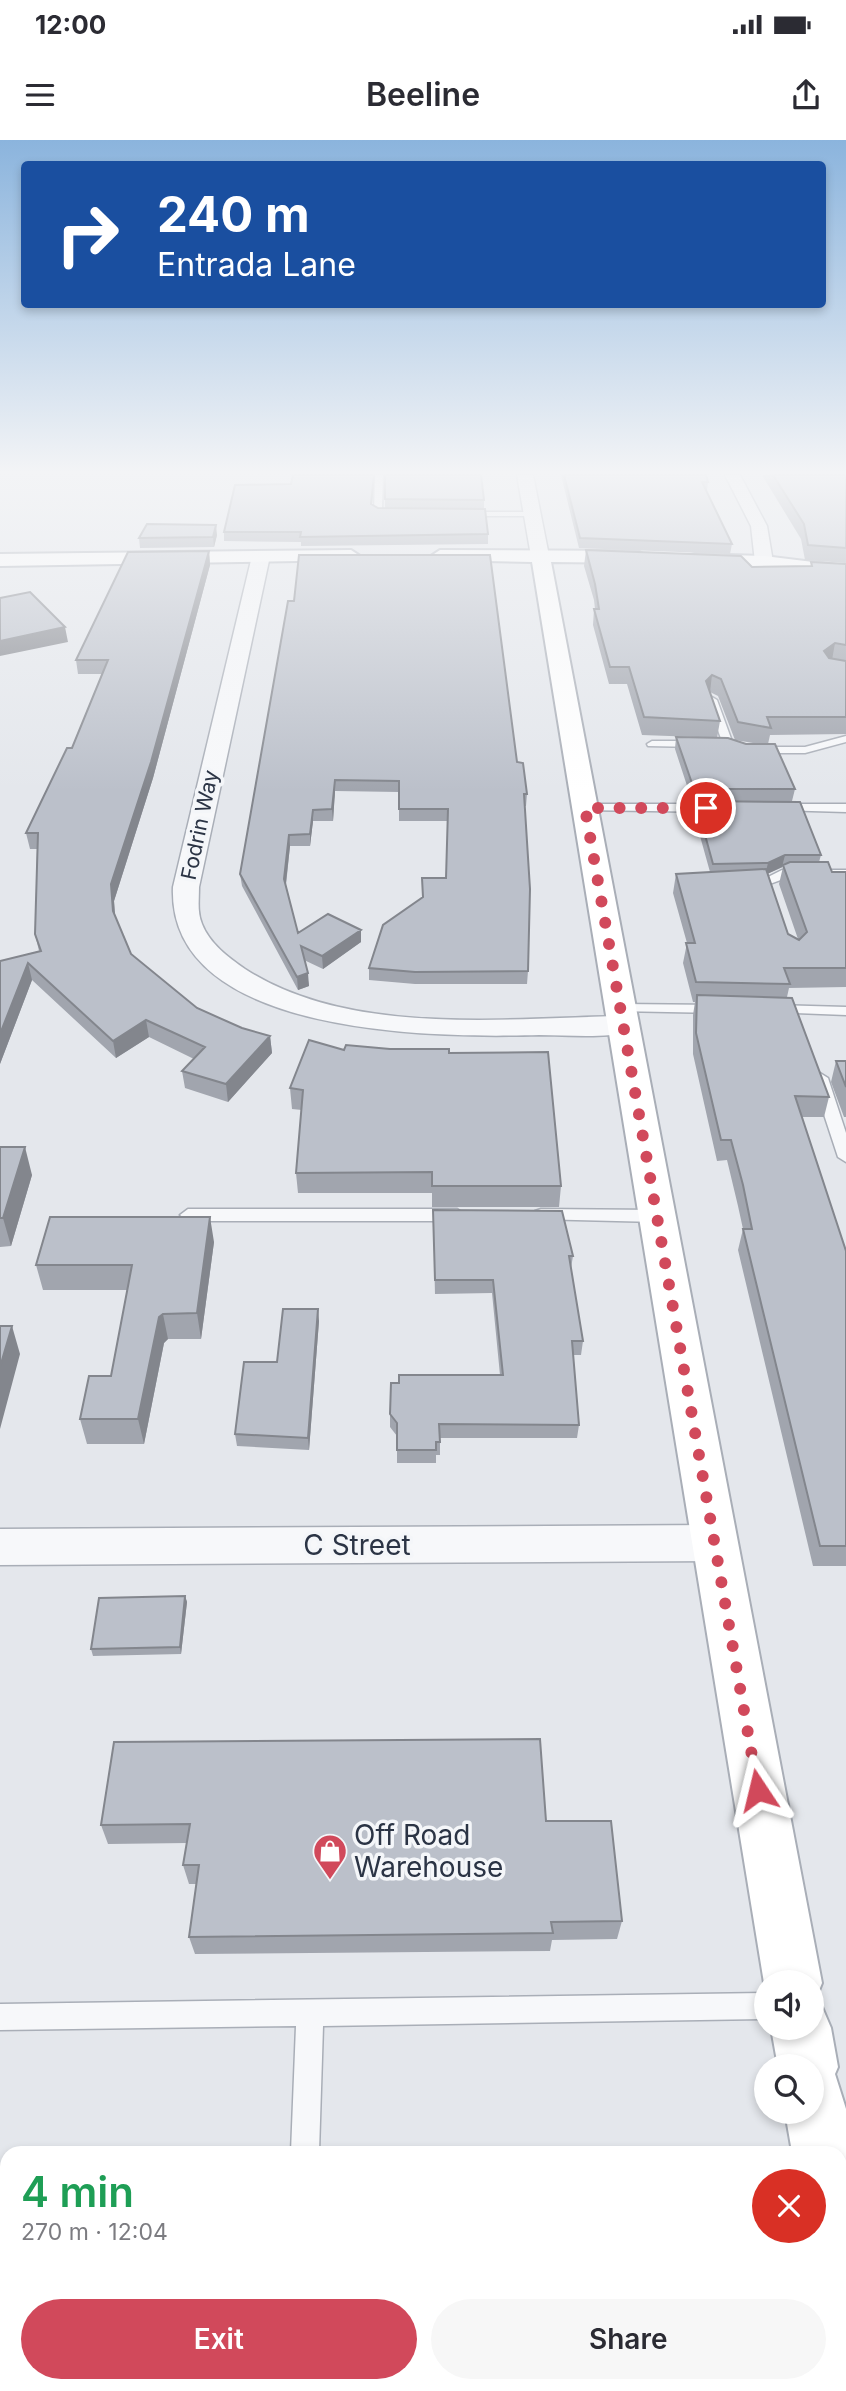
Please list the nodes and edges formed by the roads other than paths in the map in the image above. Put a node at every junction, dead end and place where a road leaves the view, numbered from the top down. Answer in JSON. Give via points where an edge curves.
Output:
{"nodes":[{"id":1,"x":256,"y":580,"type":"edge"},
{"id":2,"x":544,"y":580,"type":"edge"},
{"id":3,"x":711,"y":697,"type":"edge"},
{"id":4,"x":846,"y":739,"type":"edge"},
{"id":5,"x":652,"y":744,"type":"edge"},
{"id":6,"x":728,"y":744,"type":"junction"},
{"id":7,"x":585,"y":808,"type":"junction"},
{"id":8,"x":734,"y":808,"type":"edge"},
{"id":9,"x":762,"y":808,"type":"edge"},
{"id":10,"x":846,"y":808,"type":"edge"},
{"id":11,"x":846,"y":874,"type":"edge"},
{"id":12,"x":732,"y":883,"type":"edge"},
{"id":13,"x":733,"y":1009,"type":"edge"},
{"id":14,"x":759,"y":1009,"type":"edge"},
{"id":15,"x":846,"y":1011,"type":"edge"},
{"id":16,"x":622,"y":1017,"type":"junction"},
{"id":17,"x":813,"y":1059,"type":"edge"},
{"id":18,"x":846,"y":1157,"type":"edge"},
{"id":19,"x":188,"y":1214,"type":"edge"},
{"id":20,"x":474,"y":1215,"type":"edge"},
{"id":21,"x":529,"y":1215,"type":"edge"},
{"id":22,"x":657,"y":1216,"type":"junction"},
{"id":23,"x":715,"y":1543,"type":"junction"},
{"id":24,"x":0,"y":1547,"type":"edge"},
{"id":25,"x":791,"y":1970,"type":"edge"},
{"id":26,"x":754,"y":2006,"type":"edge"},
{"id":27,"x":310,"y":2013,"type":"junction"},
{"id":28,"x":0,"y":2017,"type":"edge"},
{"id":29,"x":818,"y":2124,"type":"edge"},
{"id":30,"x":305,"y":2146,"type":"edge"},
{"id":31,"x":822,"y":2146,"type":"edge"}],
"edges":[{"from":1,"to":16,"type":"street","name":"Fodrin Way","via":[[186,887],[187,918],[203,949],[235,978],[282,1001],[341,1018],[407,1025]]},
{"from":2,"to":7,"type":"street"},
{"from":3,"to":6,"type":"lane"},
{"from":4,"to":6,"type":"lane","via":[[805,750],[744,750]]},
{"from":5,"to":6,"type":"lane"},
{"from":7,"to":8,"type":"lane"},
{"from":7,"to":16,"type":"street"},
{"from":9,"to":10,"type":"lane"},
{"from":11,"to":12,"type":"lane","via":[[782,874],[771,888]]},
{"from":13,"to":16,"type":"lane"},
{"from":14,"to":15,"type":"lane","via":[[797,1015]]},
{"from":16,"to":22,"type":"street"},
{"from":17,"to":18,"type":"lane"},
{"from":19,"to":20,"type":"lane"},
{"from":21,"to":22,"type":"lane"},
{"from":22,"to":23,"type":"street"},
{"from":23,"to":24,"type":"street","name":"C Street"},
{"from":23,"to":25,"type":"street"},
{"from":26,"to":27,"type":"lane"},
{"from":27,"to":28,"type":"lane"},
{"from":27,"to":30,"type":"lane"},
{"from":29,"to":31,"type":"street"}]}
